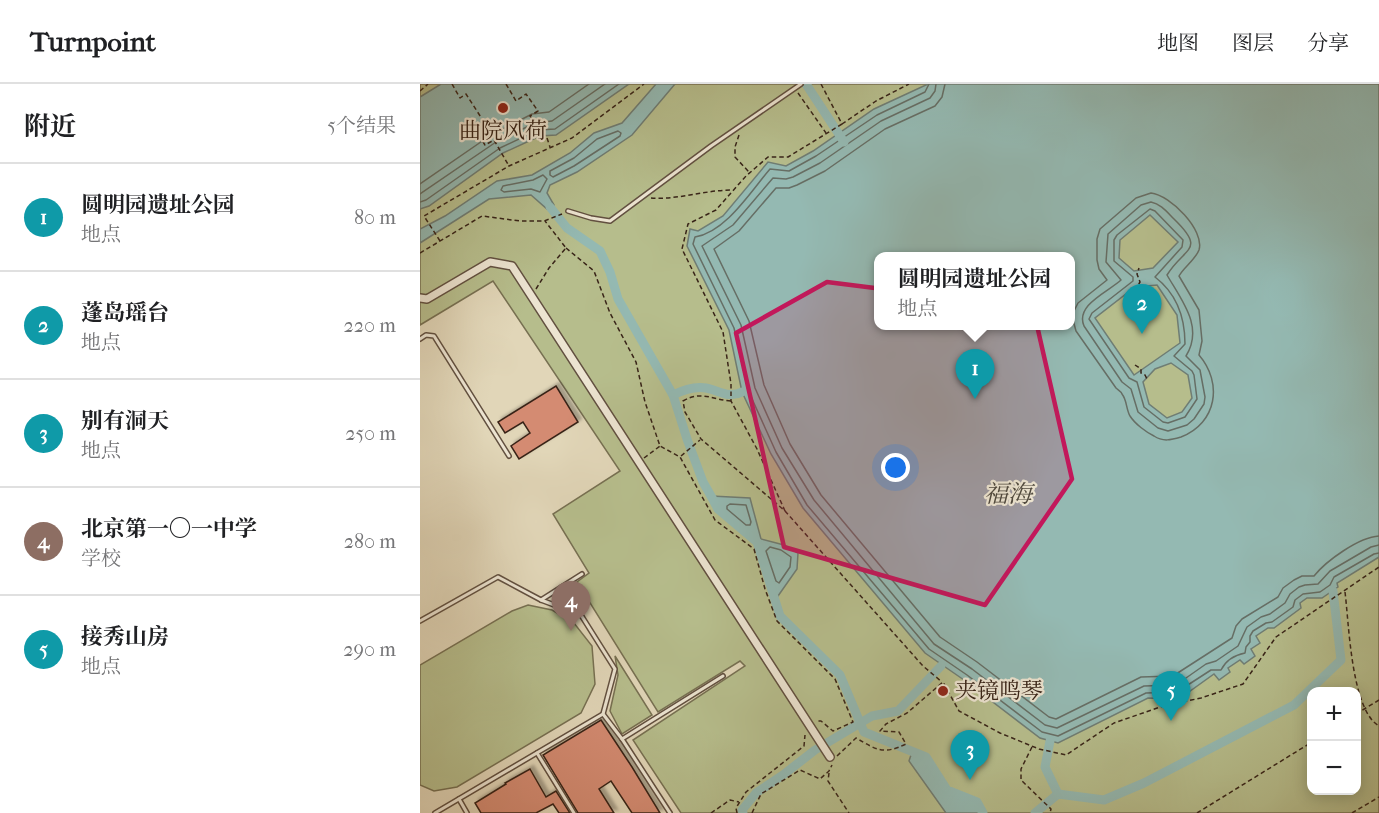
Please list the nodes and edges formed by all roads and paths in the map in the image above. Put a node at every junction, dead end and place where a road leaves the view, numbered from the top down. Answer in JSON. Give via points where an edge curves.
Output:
{"nodes":[{"id":1,"x":428,"y":84,"type":"edge"},
{"id":2,"x":452,"y":84,"type":"edge"},
{"id":3,"x":506,"y":84,"type":"edge"},
{"id":4,"x":644,"y":84,"type":"edge"},
{"id":5,"x":801,"y":84,"type":"edge"},
{"id":6,"x":821,"y":84,"type":"edge"},
{"id":7,"x":909,"y":84,"type":"edge"},
{"id":8,"x":795,"y":89,"type":"junction"},
{"id":9,"x":420,"y":90,"type":"edge"},
{"id":10,"x":842,"y":124,"type":"junction"},
{"id":11,"x":742,"y":126,"type":"junction"},
{"id":12,"x":826,"y":134,"type":"junction"},
{"id":13,"x":550,"y":147,"type":"junction"},
{"id":14,"x":509,"y":166,"type":"junction"},
{"id":15,"x":750,"y":172,"type":"junction"},
{"id":16,"x":733,"y":190,"type":"junction"},
{"id":17,"x":641,"y":198,"type":"junction"},
{"id":18,"x":568,"y":211,"type":"joint"},
{"id":19,"x":420,"y":216,"type":"edge"},
{"id":20,"x":424,"y":216,"type":"junction"},
{"id":21,"x":544,"y":220,"type":"junction"},
{"id":22,"x":440,"y":241,"type":"junction"},
{"id":23,"x":566,"y":248,"type":"junction"},
{"id":24,"x":420,"y":253,"type":"edge"},
{"id":25,"x":1138,"y":268,"type":"dead end"},
{"id":26,"x":1138,"y":291,"type":"dead end"},
{"id":27,"x":532,"y":296,"type":"junction"},
{"id":28,"x":420,"y":298,"type":"edge"},
{"id":29,"x":420,"y":339,"type":"edge"},
{"id":30,"x":1135,"y":365,"type":"dead end"},
{"id":31,"x":1148,"y":381,"type":"dead end"},
{"id":32,"x":731,"y":401,"type":"junction"},
{"id":33,"x":701,"y":439,"type":"junction"},
{"id":34,"x":660,"y":446,"type":"junction"},
{"id":35,"x":509,"y":456,"type":"dead end"},
{"id":36,"x":680,"y":457,"type":"junction"},
{"id":37,"x":639,"y":461,"type":"junction"},
{"id":38,"x":785,"y":511,"type":"junction"},
{"id":39,"x":1379,"y":567,"type":"edge"},
{"id":40,"x":582,"y":574,"type":"dead end"},
{"id":41,"x":1345,"y":591,"type":"junction"},
{"id":42,"x":541,"y":600,"type":"junction"},
{"id":43,"x":420,"y":621,"type":"edge"},
{"id":44,"x":723,"y":676,"type":"dead end"},
{"id":45,"x":943,"y":682,"type":"junction"},
{"id":46,"x":1379,"y":700,"type":"edge"},
{"id":47,"x":1364,"y":709,"type":"junction"},
{"id":48,"x":1361,"y":711,"type":"edge"},
{"id":49,"x":603,"y":714,"type":"junction"},
{"id":50,"x":807,"y":722,"type":"junction"},
{"id":51,"x":1379,"y":726,"type":"edge"},
{"id":52,"x":622,"y":739,"type":"junction"},
{"id":53,"x":1307,"y":744,"type":"edge"},
{"id":54,"x":1032,"y":746,"type":"junction"},
{"id":55,"x":537,"y":753,"type":"junction"},
{"id":56,"x":833,"y":760,"type":"junction"},
{"id":57,"x":829,"y":771,"type":"junction"},
{"id":58,"x":1379,"y":797,"type":"edge"},
{"id":59,"x":459,"y":799,"type":"junction"},
{"id":60,"x":739,"y":802,"type":"junction"},
{"id":61,"x":435,"y":813,"type":"edge"},
{"id":62,"x":467,"y":813,"type":"edge"},
{"id":63,"x":574,"y":813,"type":"edge"},
{"id":64,"x":670,"y":813,"type":"edge"},
{"id":65,"x":711,"y":813,"type":"edge"},
{"id":66,"x":737,"y":813,"type":"edge"},
{"id":67,"x":752,"y":813,"type":"edge"},
{"id":68,"x":849,"y":813,"type":"edge"},
{"id":69,"x":1050,"y":813,"type":"edge"},
{"id":70,"x":1197,"y":813,"type":"edge"},
{"id":71,"x":1352,"y":813,"type":"edge"}],
"edges":[{"from":1,"to":9,"type":"path"},
{"from":2,"to":14,"type":"path","via":[[460,98],[466,94],[484,122],[475,129],[485,146],[494,140]]},
{"from":3,"to":13,"type":"path","via":[[516,101],[526,94],[538,111],[530,116]]},
{"from":4,"to":13,"type":"path","via":[[572,138]]},
{"from":5,"to":8,"type":"lane"},
{"from":6,"to":10,"type":"path"},
{"from":7,"to":10,"type":"path"},
{"from":8,"to":11,"type":"lane"},
{"from":8,"to":12,"type":"path"},
{"from":10,"to":12,"type":"path"},
{"from":11,"to":15,"type":"path","via":[[735,157]]},
{"from":11,"to":17,"type":"lane"},
{"from":12,"to":15,"type":"path","via":[[788,157],[768,157]]},
{"from":13,"to":14,"type":"path"},
{"from":14,"to":20,"type":"path"},
{"from":15,"to":16,"type":"path"},
{"from":16,"to":17,"type":"path","via":[[667,199]]},
{"from":16,"to":32,"type":"path","via":[[716,210],[688,224],[682,249],[723,332]]},
{"from":17,"to":18,"type":"lane","via":[[610,221]]},
{"from":18,"to":21,"type":"path"},
{"from":19,"to":20,"type":"path"},
{"from":20,"to":22,"type":"path"},
{"from":21,"to":22,"type":"path","via":[[482,216]]},
{"from":21,"to":23,"type":"path"},
{"from":22,"to":24,"type":"path"},
{"from":23,"to":27,"type":"path"},
{"from":23,"to":34,"type":"path","via":[[594,271],[610,313],[636,362]]},
{"from":25,"to":26,"type":"path"},
{"from":27,"to":28,"type":"street","via":[[512,266],[490,262],[427,299]]},
{"from":27,"to":37,"type":"street"},
{"from":29,"to":35,"type":"lane","via":[[434,336]]},
{"from":30,"to":31,"type":"path"},
{"from":32,"to":33,"type":"path","via":[[708,396],[683,400],[685,412]]},
{"from":32,"to":38,"type":"path"},
{"from":33,"to":36,"type":"path"},
{"from":33,"to":38,"type":"path"},
{"from":34,"to":36,"type":"path"},
{"from":34,"to":37,"type":"path"},
{"from":36,"to":50,"type":"path","via":[[715,520],[754,549],[777,621],[835,679],[853,722],[833,731],[821,721]]},
{"from":37,"to":50,"type":"street"},
{"from":38,"to":45,"type":"path","via":[[922,666]]},
{"from":39,"to":41,"type":"path"},
{"from":40,"to":42,"type":"lane"},
{"from":41,"to":47,"type":"path","via":[[1353,667]]},
{"from":41,"to":54,"type":"path","via":[[1276,637],[1243,684],[1114,723],[1066,755]]},
{"from":42,"to":43,"type":"lane","via":[[498,577]]},
{"from":42,"to":49,"type":"lane","via":[[581,615],[615,669]]},
{"from":44,"to":52,"type":"lane"},
{"from":45,"to":54,"type":"path","via":[[959,711]]},
{"from":45,"to":56,"type":"path","via":[[880,731],[899,732],[906,744],[879,752],[856,738]]},
{"from":46,"to":47,"type":"path"},
{"from":47,"to":48,"type":"path"},
{"from":47,"to":51,"type":"path"},
{"from":49,"to":52,"type":"lane"},
{"from":49,"to":55,"type":"lane"},
{"from":50,"to":56,"type":"street"},
{"from":50,"to":60,"type":"path","via":[[804,746],[762,777]]},
{"from":52,"to":64,"type":"lane"},
{"from":53,"to":70,"type":"path"},
{"from":54,"to":69,"type":"path","via":[[1021,769],[1021,780],[1051,809]]},
{"from":55,"to":59,"type":"lane"},
{"from":55,"to":63,"type":"lane"},
{"from":56,"to":57,"type":"path"},
{"from":56,"to":57,"type":"path"},
{"from":57,"to":67,"type":"path","via":[[820,779],[800,770],[761,794]]},
{"from":57,"to":68,"type":"path","via":[[828,781]]},
{"from":58,"to":71,"type":"path"},
{"from":59,"to":61,"type":"lane"},
{"from":59,"to":62,"type":"lane"},
{"from":60,"to":65,"type":"path","via":[[729,800]]},
{"from":60,"to":66,"type":"path"}]}
